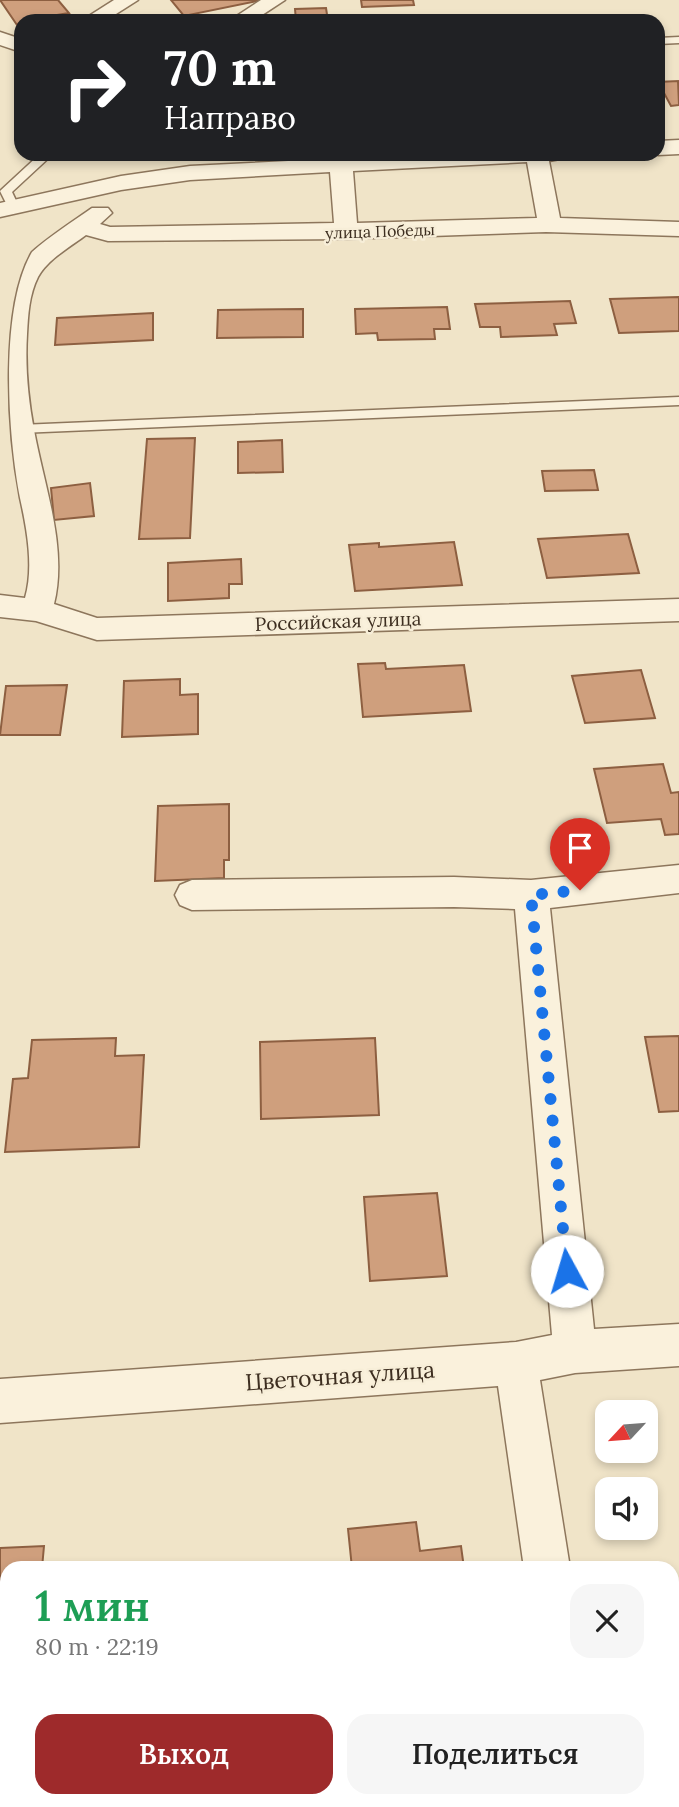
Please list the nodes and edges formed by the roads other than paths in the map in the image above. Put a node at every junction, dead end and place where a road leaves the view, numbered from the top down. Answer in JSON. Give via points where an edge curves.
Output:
{"nodes":[{"id":1,"x":128,"y":0,"type":"edge"},
{"id":2,"x":275,"y":0,"type":"edge"},
{"id":3,"x":103,"y":14,"type":"edge"},
{"id":4,"x":251,"y":14,"type":"edge"},
{"id":5,"x":39,"y":161,"type":"edge"},
{"id":6,"x":430,"y":161,"type":"edge"},
{"id":7,"x":538,"y":161,"type":"edge"},
{"id":8,"x":341,"y":166,"type":"junction"},
{"id":9,"x":111,"y":186,"type":"junction"},
{"id":10,"x":7,"y":209,"type":"edge"},
{"id":11,"x":550,"y":225,"type":"junction"},
{"id":12,"x":82,"y":226,"type":"junction"},
{"id":13,"x":679,"y":229,"type":"edge"},
{"id":14,"x":346,"y":232,"type":"junction"},
{"id":15,"x":679,"y":401,"type":"edge"},
{"id":16,"x":20,"y":429,"type":"junction"},
{"id":17,"x":0,"y":606,"type":"edge"},
{"id":18,"x":37,"y":610,"type":"junction"},
{"id":19,"x":679,"y":610,"type":"edge"},
{"id":20,"x":679,"y":879,"type":"edge"},
{"id":21,"x":192,"y":895,"type":"dead end"},
{"id":22,"x":531,"y":895,"type":"junction"},
{"id":23,"x":679,"y":1345,"type":"edge"},
{"id":24,"x":575,"y":1352,"type":"junction"},
{"id":25,"x":516,"y":1363,"type":"junction"},
{"id":26,"x":0,"y":1401,"type":"edge"},
{"id":27,"x":546,"y":1561,"type":"edge"}],
"edges":[{"from":1,"to":3,"type":"street"},
{"from":2,"to":4,"type":"street"},
{"from":5,"to":10,"type":"lane","via":[[6,191]]},
{"from":6,"to":8,"type":"street"},
{"from":7,"to":11,"type":"street"},
{"from":8,"to":9,"type":"street","via":[[190,173]]},
{"from":8,"to":14,"type":"street"},
{"from":9,"to":10,"type":"street"},
{"from":9,"to":12,"type":"street","via":[[118,200]]},
{"from":11,"to":13,"type":"street","name":"улица Победы"},
{"from":11,"to":14,"type":"street","name":"улица Победы"},
{"from":12,"to":14,"type":"street","name":"улица Победы","via":[[108,234]]},
{"from":12,"to":16,"type":"street","via":[[40,258],[26,277],[16,307],[12,371]]},
{"from":15,"to":16,"type":"lane"},
{"from":16,"to":18,"type":"street","via":[[39,520],[44,584]]},
{"from":17,"to":18,"type":"street","name":"Российская улица"},
{"from":18,"to":19,"type":"street","name":"Российская улица","via":[[97,629]]},
{"from":20,"to":22,"type":"street"},
{"from":21,"to":22,"type":"street","via":[[454,891]]},
{"from":22,"to":24,"type":"street"},
{"from":23,"to":24,"type":"street","name":"Цветочная улица"},
{"from":24,"to":25,"type":"street","name":"Цветочная улица"},
{"from":25,"to":26,"type":"street","name":"Цветочная улица"},
{"from":25,"to":27,"type":"street"}]}
